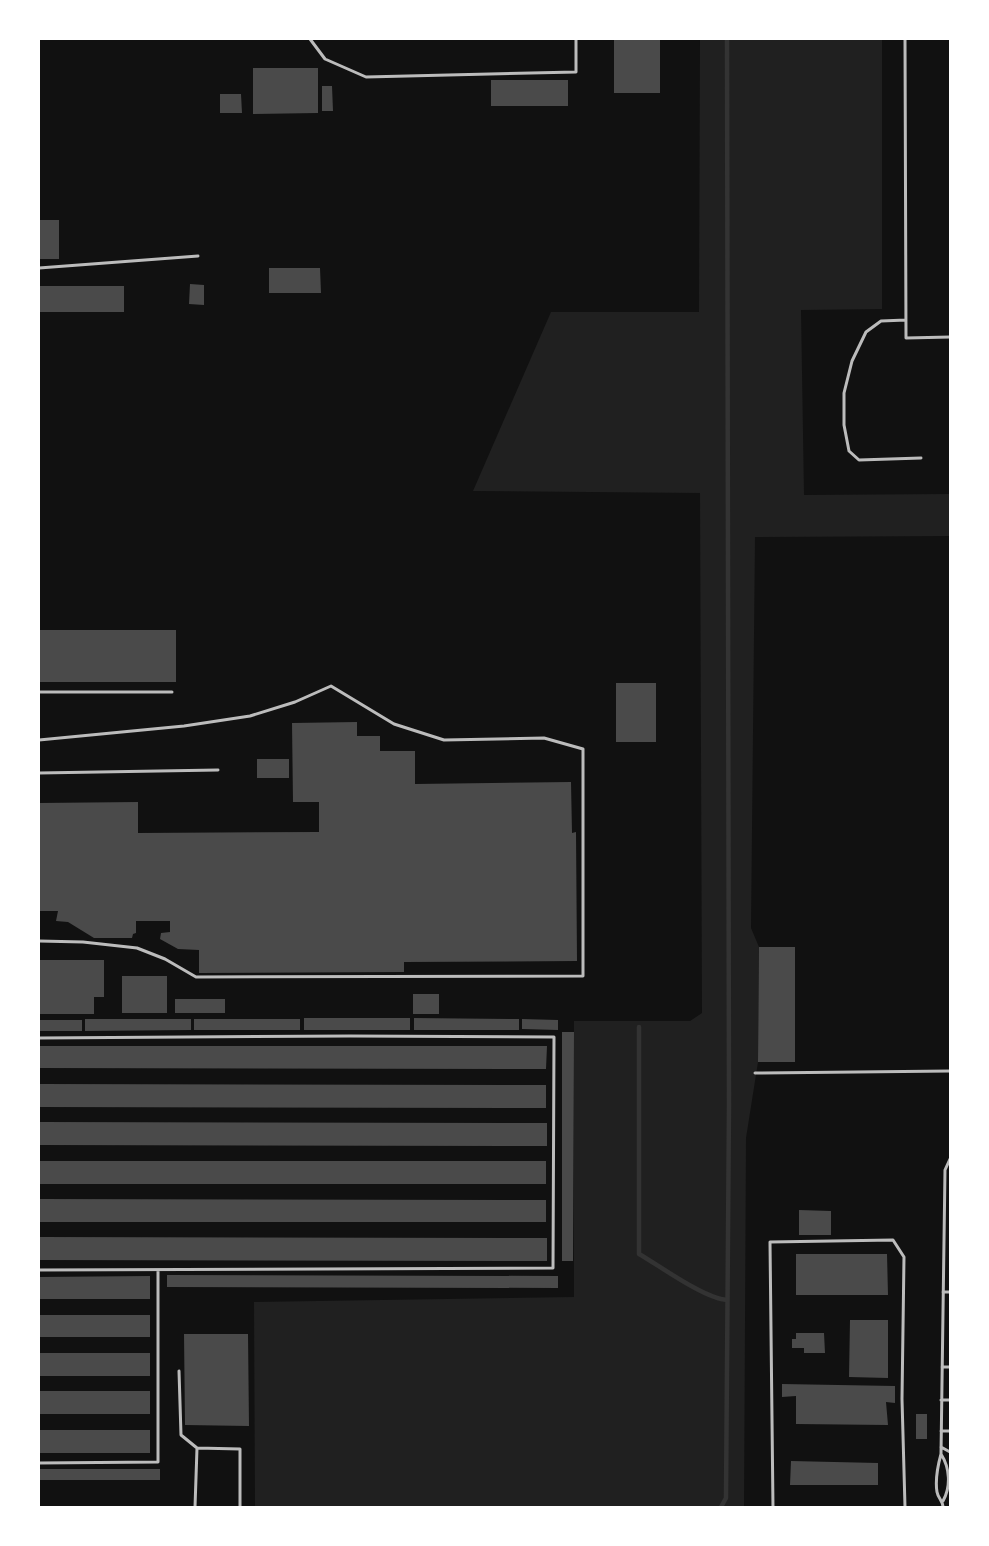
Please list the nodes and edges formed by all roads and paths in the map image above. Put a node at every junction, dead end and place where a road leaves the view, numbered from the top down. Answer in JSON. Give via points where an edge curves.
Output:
{"nodes":[{"id":1,"x":310,"y":39,"type":"edge"},
{"id":2,"x":576,"y":39,"type":"edge"},
{"id":3,"x":906,"y":39,"type":"edge"},
{"id":4,"x":198,"y":256,"type":"dead end"},
{"id":5,"x":39,"y":268,"type":"edge"},
{"id":6,"x":906,"y":320,"type":"junction"},
{"id":7,"x":950,"y":337,"type":"edge"},
{"id":8,"x":921,"y":458,"type":"dead end"},
{"id":9,"x":39,"y":692,"type":"edge"},
{"id":10,"x":172,"y":692,"type":"dead end"},
{"id":11,"x":39,"y":740,"type":"edge"},
{"id":12,"x":218,"y":770,"type":"dead end"},
{"id":13,"x":39,"y":773,"type":"edge"},
{"id":14,"x":39,"y":941,"type":"edge"},
{"id":15,"x":39,"y":1038,"type":"edge"},
{"id":16,"x":950,"y":1071,"type":"edge"},
{"id":17,"x":755,"y":1073,"type":"dead end"},
{"id":18,"x":950,"y":1159,"type":"edge"},
{"id":19,"x":39,"y":1270,"type":"edge"},
{"id":20,"x":158,"y":1270,"type":"junction"},
{"id":21,"x":943,"y":1292,"type":"junction"},
{"id":22,"x":950,"y":1292,"type":"edge"},
{"id":23,"x":942,"y":1367,"type":"junction"},
{"id":24,"x":950,"y":1367,"type":"edge"},
{"id":25,"x":179,"y":1371,"type":"dead end"},
{"id":26,"x":941,"y":1400,"type":"junction"},
{"id":27,"x":950,"y":1400,"type":"edge"},
{"id":28,"x":941,"y":1431,"type":"junction"},
{"id":29,"x":950,"y":1431,"type":"edge"},
{"id":30,"x":941,"y":1447,"type":"junction"},
{"id":31,"x":197,"y":1448,"type":"junction"},
{"id":32,"x":950,"y":1452,"type":"edge"},
{"id":33,"x":941,"y":1454,"type":"junction"},
{"id":34,"x":39,"y":1463,"type":"edge"},
{"id":35,"x":943,"y":1501,"type":"junction"},
{"id":36,"x":195,"y":1507,"type":"edge"},
{"id":37,"x":240,"y":1507,"type":"edge"},
{"id":38,"x":773,"y":1507,"type":"edge"},
{"id":39,"x":905,"y":1507,"type":"edge"},
{"id":40,"x":943,"y":1507,"type":"edge"}],
"edges":[{"from":1,"to":2,"type":"lane","via":[[325,59],[366,77],[576,72]]},
{"from":3,"to":6,"type":"lane"},
{"from":4,"to":5,"type":"lane"},
{"from":6,"to":7,"type":"lane","via":[[906,338]]},
{"from":6,"to":8,"type":"lane","via":[[881,321],[866,332],[852,361],[844,393],[844,425],[849,451],[859,460]]},
{"from":9,"to":10,"type":"lane"},
{"from":11,"to":14,"type":"lane","via":[[250,716],[295,702],[331,686],[394,724],[444,740],[544,738],[583,749],[583,976],[196,976],[136,948]]},
{"from":12,"to":13,"type":"lane"},
{"from":15,"to":20,"type":"lane","via":[[554,1037],[553,1268]]},
{"from":16,"to":17,"type":"lane"},
{"from":18,"to":21,"type":"lane","via":[[945,1170]]},
{"from":19,"to":20,"type":"lane"},
{"from":20,"to":34,"type":"lane","via":[[158,1462]]},
{"from":21,"to":22,"type":"lane"},
{"from":21,"to":23,"type":"lane"},
{"from":23,"to":24,"type":"lane"},
{"from":23,"to":26,"type":"lane"},
{"from":25,"to":31,"type":"lane","via":[[180,1435]]},
{"from":26,"to":27,"type":"lane"},
{"from":26,"to":28,"type":"lane"},
{"from":28,"to":29,"type":"lane"},
{"from":28,"to":30,"type":"lane"},
{"from":30,"to":32,"type":"lane"},
{"from":30,"to":33,"type":"lane"},
{"from":31,"to":36,"type":"lane"},
{"from":31,"to":37,"type":"lane","via":[[240,1449]]},
{"from":33,"to":35,"type":"lane","via":[[937,1493]]},
{"from":33,"to":35,"type":"lane","via":[[947,1464],[948,1492]]},
{"from":35,"to":40,"type":"lane"},
{"from":38,"to":39,"type":"lane","via":[[770,1242],[893,1240],[904,1257],[902,1399]]}]}
